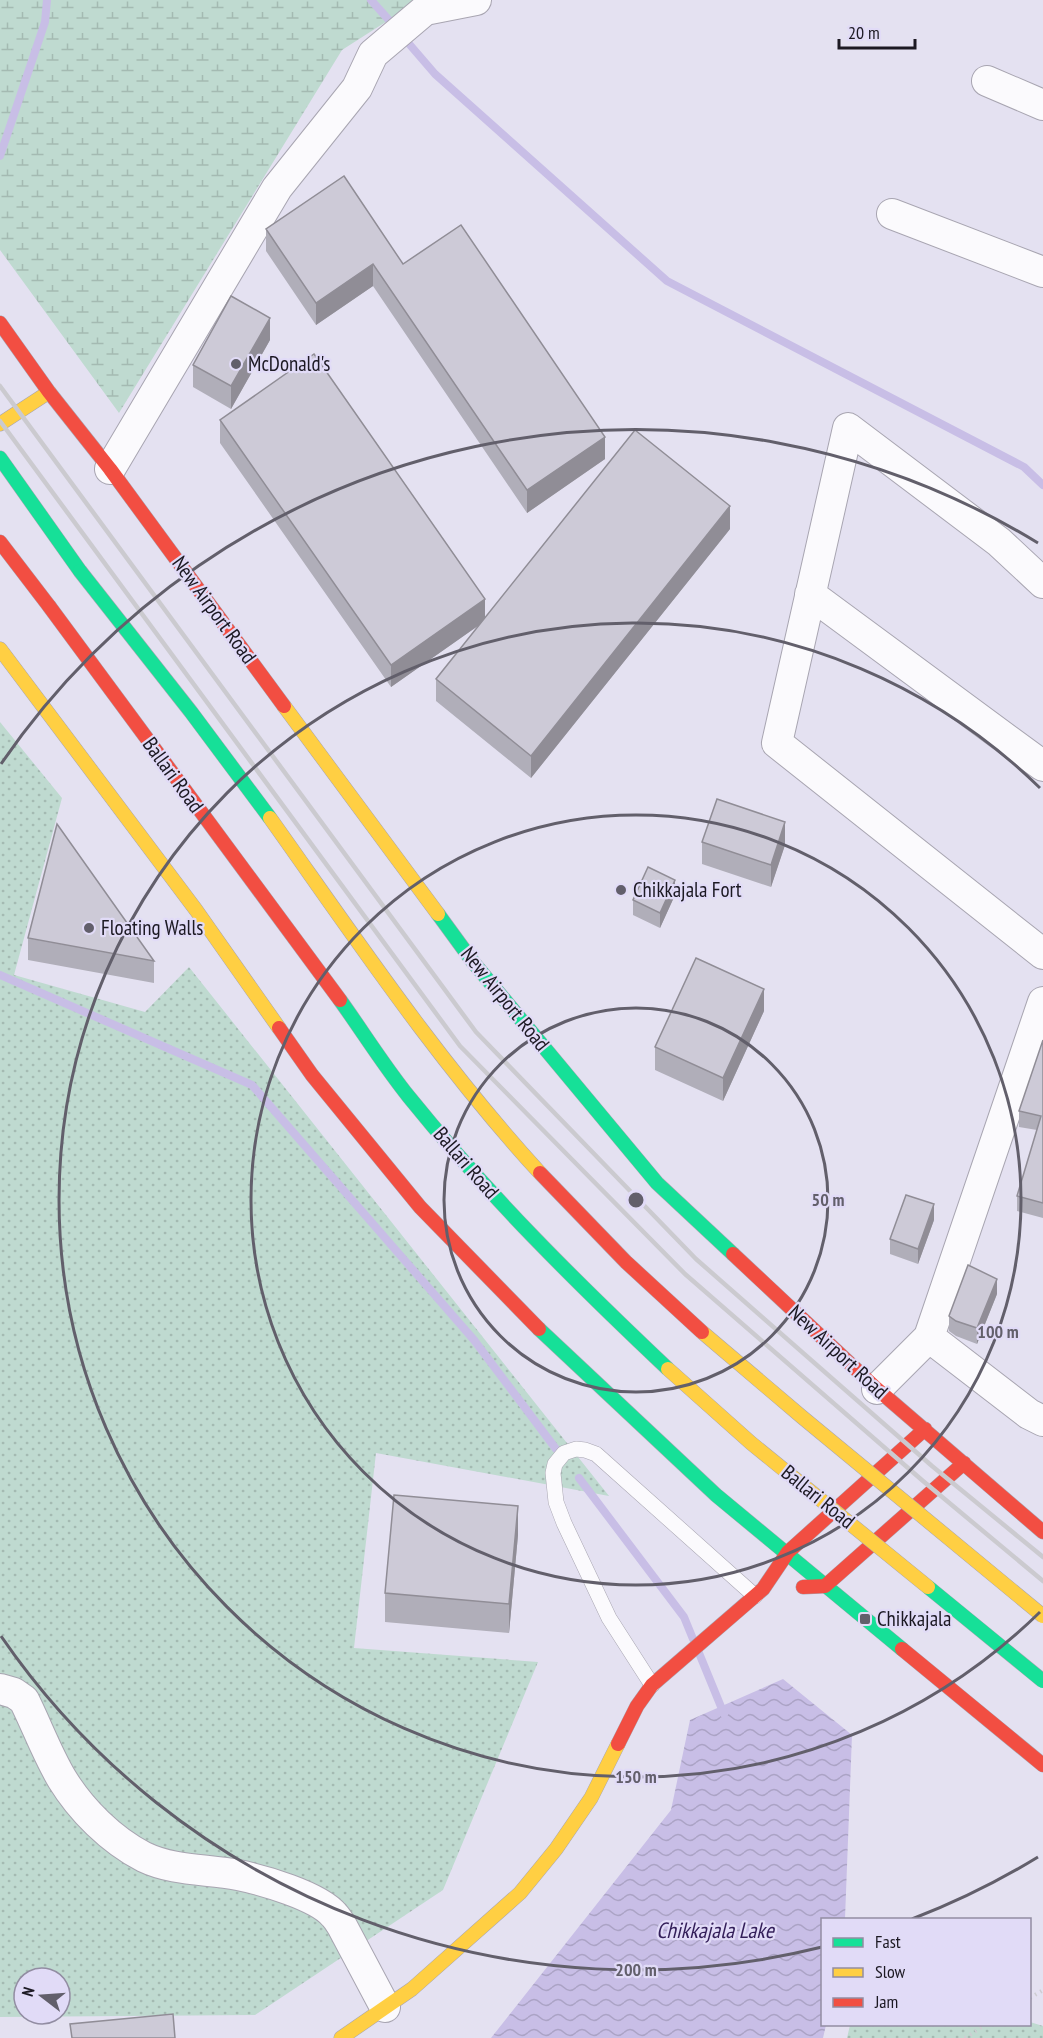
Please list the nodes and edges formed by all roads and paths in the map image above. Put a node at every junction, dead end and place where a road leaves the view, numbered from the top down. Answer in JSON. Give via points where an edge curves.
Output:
{"nodes":[{"id":1,"x":476,"y":0,"type":"edge"},
{"id":2,"x":987,"y":81,"type":"dead end"},
{"id":3,"x":1043,"y":105,"type":"edge"},
{"id":4,"x":892,"y":214,"type":"dead end"},
{"id":5,"x":1043,"y":272,"type":"edge"},
{"id":6,"x":0,"y":323,"type":"edge"},
{"id":7,"x":50,"y":392,"type":"junction"},
{"id":8,"x":0,"y":424,"type":"edge"},
{"id":9,"x":0,"y":458,"type":"edge"},
{"id":10,"x":110,"y":470,"type":"junction"},
{"id":11,"x":0,"y":542,"type":"edge"},
{"id":12,"x":1043,"y":583,"type":"edge"},
{"id":13,"x":810,"y":594,"type":"junction"},
{"id":14,"x":0,"y":648,"type":"edge"},
{"id":15,"x":1043,"y":765,"type":"edge"},
{"id":16,"x":1043,"y":954,"type":"edge"},
{"id":17,"x":1043,"y":1002,"type":"edge"},
{"id":18,"x":1032,"y":1073,"type":"edge"},
{"id":19,"x":929,"y":1337,"type":"junction"},
{"id":20,"x":877,"y":1389,"type":"junction"},
{"id":21,"x":1043,"y":1421,"type":"edge"},
{"id":22,"x":925,"y":1429,"type":"junction"},
{"id":23,"x":964,"y":1463,"type":"junction"},
{"id":24,"x":1043,"y":1532,"type":"edge"},
{"id":25,"x":788,"y":1552,"type":"junction"},
{"id":26,"x":825,"y":1586,"type":"junction"},
{"id":27,"x":759,"y":1593,"type":"junction"},
{"id":28,"x":1043,"y":1616,"type":"edge"},
{"id":29,"x":1043,"y":1681,"type":"edge"},
{"id":30,"x":652,"y":1684,"type":"junction"},
{"id":31,"x":0,"y":1689,"type":"edge"},
{"id":32,"x":1043,"y":1765,"type":"edge"},
{"id":33,"x":385,"y":2007,"type":"junction"},
{"id":34,"x":985,"y":2026,"type":"edge"},
{"id":35,"x":341,"y":2038,"type":"edge"},
{"id":36,"x":965,"y":2038,"type":"edge"}],
"edges":[{"from":1,"to":10,"type":"street","via":[[425,9],[373,54],[357,88],[277,188]]},
{"from":2,"to":3,"type":"street"},
{"from":4,"to":5,"type":"street"},
{"from":6,"to":7,"type":"main road","name":"New Airport Road"},
{"from":7,"to":8,"type":"main road"},
{"from":7,"to":10,"type":"main road","name":"New Airport Road"},
{"from":9,"to":28,"type":"main road","bridge":true,"via":[[80,571],[253,794],[438,1053],[570,1206],[706,1337]]},
{"from":10,"to":20,"type":"main road","name":"New Airport Road","via":[[473,962],[650,1175]]},
{"from":11,"to":29,"type":"main road","name":"Ballari Road","bridge":true,"via":[[408,1096],[489,1190],[579,1285],[678,1378],[760,1450]]},
{"from":12,"to":13,"type":"street","via":[[999,542],[848,428]]},
{"from":13,"to":15,"type":"street"},
{"from":13,"to":16,"type":"street","via":[[777,744]]},
{"from":14,"to":25,"type":"main road","via":[[196,910],[312,1075],[420,1207],[550,1340],[716,1495]]},
{"from":17,"to":18,"type":"street"},
{"from":18,"to":19,"type":"street"},
{"from":19,"to":20,"type":"street"},
{"from":19,"to":21,"type":"street"},
{"from":20,"to":22,"type":"main road","name":"New Airport Road"},
{"from":22,"to":23,"type":"main road","name":"New Airport Road"},
{"from":22,"to":25,"type":"main road"},
{"from":23,"to":24,"type":"main road","name":"New Airport Road"},
{"from":23,"to":26,"type":"main road"},
{"from":25,"to":26,"type":"main road"},
{"from":25,"to":27,"type":"main road"},
{"from":26,"to":27,"type":"main road"},
{"from":26,"to":32,"type":"main road"},
{"from":27,"to":30,"type":"main road"},
{"from":27,"to":30,"type":"lane","via":[[596,1454],[576,1449],[564,1453],[555,1464],[553,1483],[564,1523],[609,1618]]},
{"from":30,"to":33,"type":"main road","via":[[591,1798],[520,1893],[412,1989]]},
{"from":31,"to":33,"type":"street","via":[[24,1701],[62,1779],[100,1825],[145,1857],[173,1867],[239,1875],[324,1906],[342,1926]]},
{"from":33,"to":35,"type":"main road"},
{"from":34,"to":36,"type":"path"}]}
